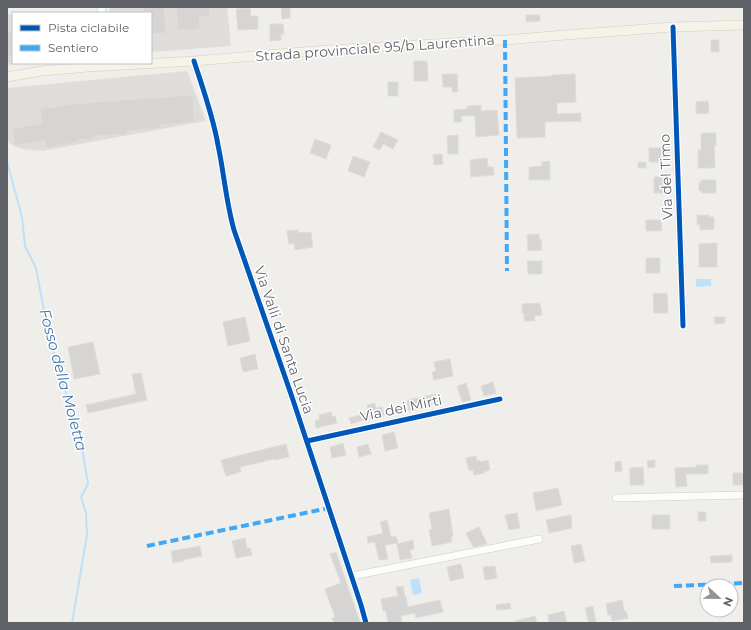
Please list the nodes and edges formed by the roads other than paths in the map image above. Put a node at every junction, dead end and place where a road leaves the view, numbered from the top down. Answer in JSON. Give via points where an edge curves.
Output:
{"nodes":[{"id":1,"x":744,"y":25,"type":"edge"},
{"id":2,"x":673,"y":27,"type":"junction"},
{"id":3,"x":194,"y":61,"type":"junction"},
{"id":4,"x":152,"y":63,"type":"edge"},
{"id":5,"x":114,"y":64,"type":"edge"},
{"id":6,"x":88,"y":65,"type":"edge"},
{"id":7,"x":7,"y":76,"type":"edge"},
{"id":8,"x":683,"y":326,"type":"dead end"},
{"id":9,"x":500,"y":399,"type":"dead end"},
{"id":10,"x":306,"y":441,"type":"junction"},
{"id":11,"x":744,"y":495,"type":"edge"},
{"id":12,"x":616,"y":498,"type":"dead end"},
{"id":13,"x":539,"y":539,"type":"dead end"},
{"id":14,"x":352,"y":576,"type":"junction"},
{"id":15,"x":366,"y":623,"type":"edge"}],
"edges":[{"from":1,"to":2,"type":"main road","name":"Strada provinciale 95/b Laurentina"},
{"from":2,"to":3,"type":"main road","name":"Strada provinciale 95/b Laurentina"},
{"from":2,"to":8,"type":"street","name":"Via del Timo"},
{"from":3,"to":4,"type":"main road","name":"Strada provinciale 95/b Laurentina"},
{"from":3,"to":10,"type":"street","name":"Via Valli di Santa Lucia","via":[[217,139],[234,230]]},
{"from":5,"to":6,"type":"main road","name":"Strada provinciale 95/b Laurentina"},
{"from":6,"to":7,"type":"main road","name":"Strada provinciale 95/b Laurentina"},
{"from":9,"to":10,"type":"street","name":"Via dei Mirti"},
{"from":10,"to":14,"type":"street","name":"Via Valli di Santa Lucia"},
{"from":11,"to":12,"type":"street"},
{"from":13,"to":14,"type":"street"},
{"from":14,"to":15,"type":"street","name":"Via Valli di Santa Lucia"}]}
